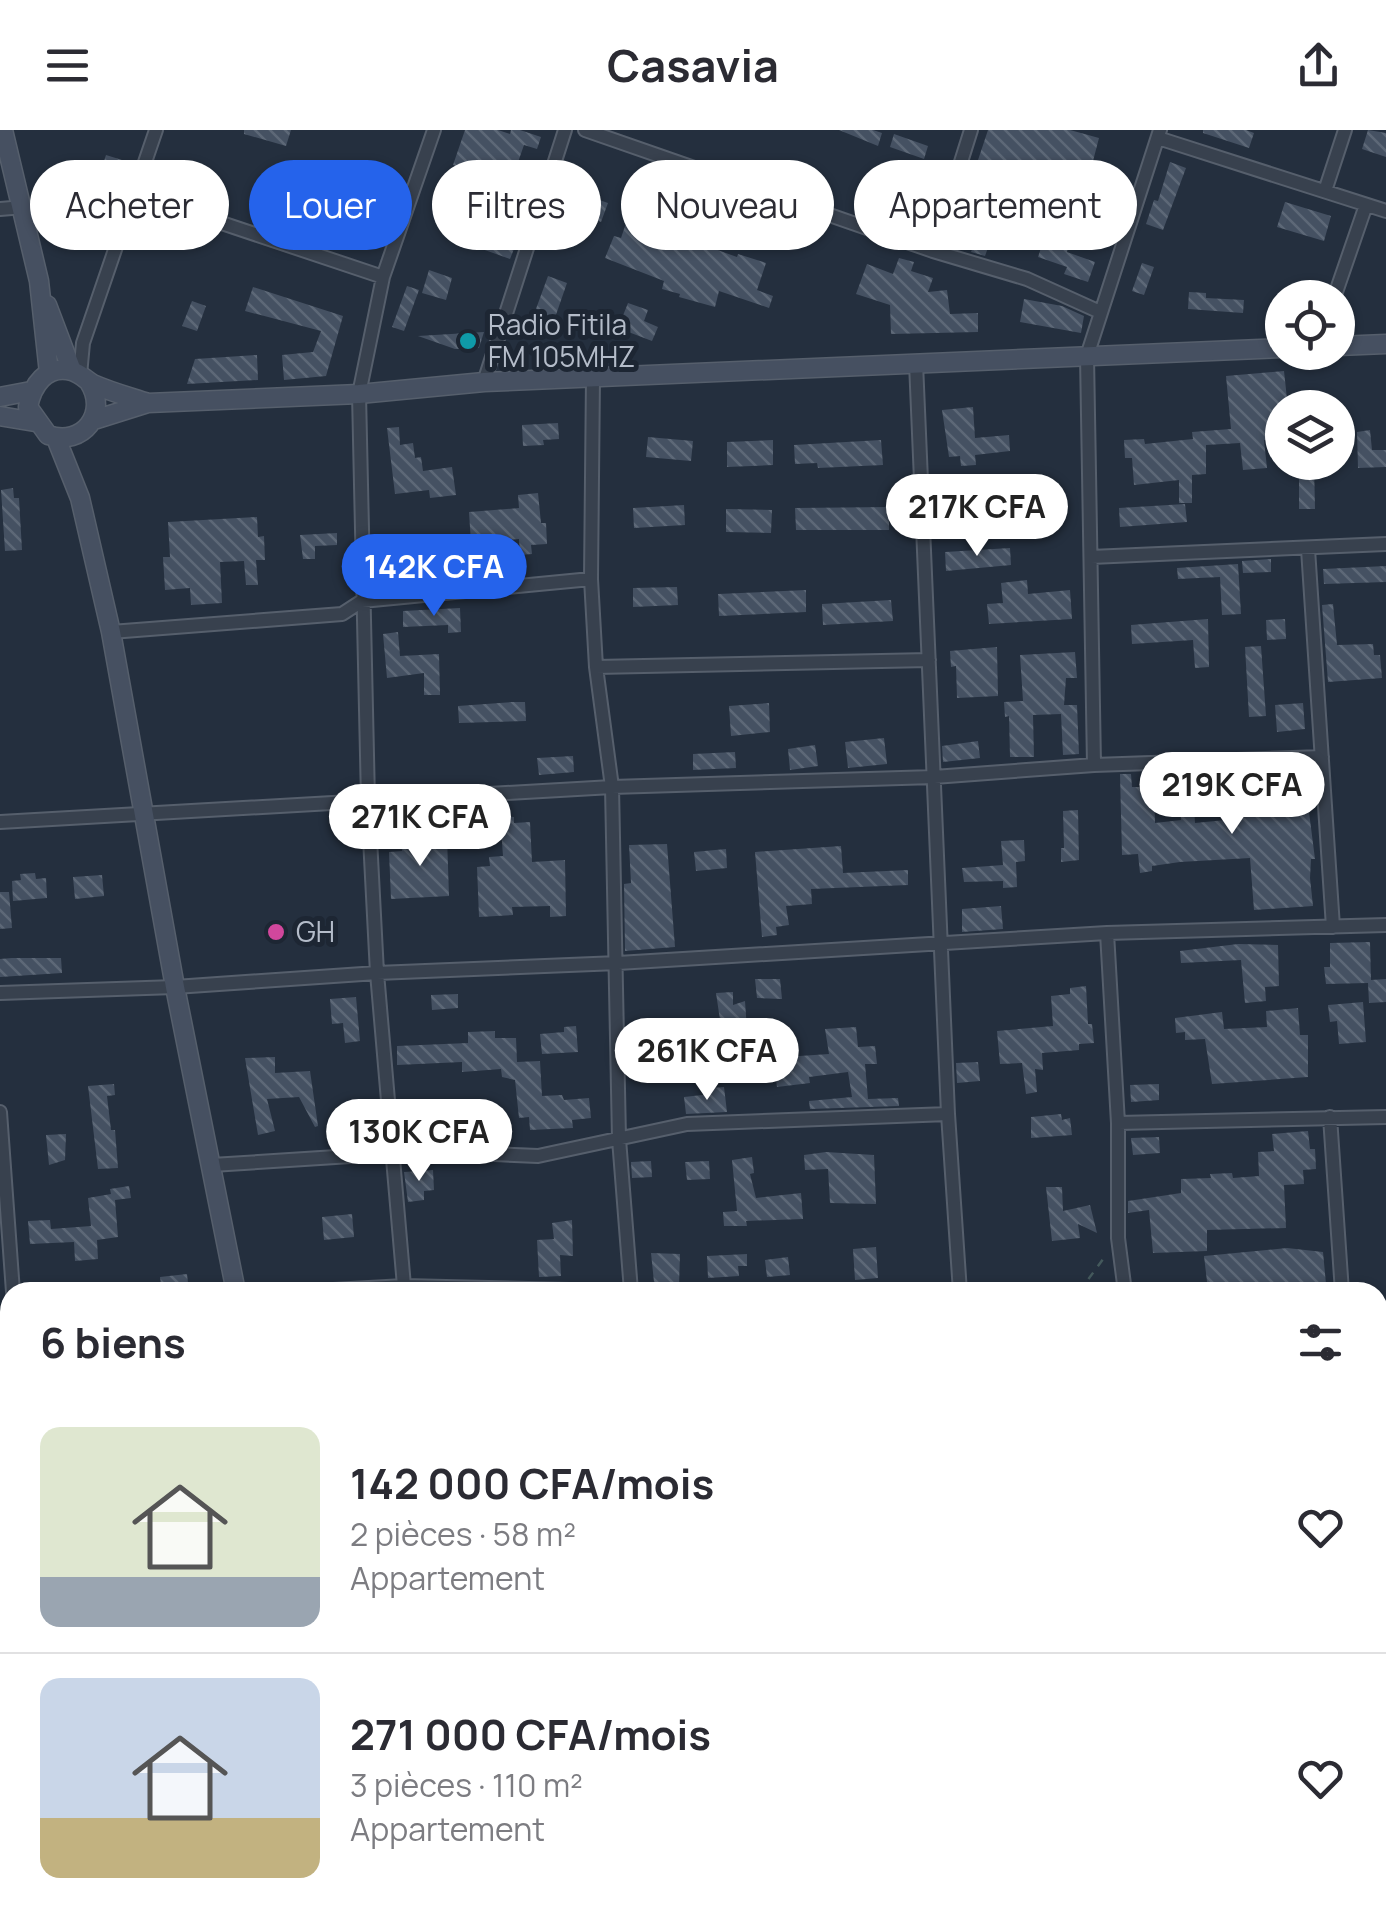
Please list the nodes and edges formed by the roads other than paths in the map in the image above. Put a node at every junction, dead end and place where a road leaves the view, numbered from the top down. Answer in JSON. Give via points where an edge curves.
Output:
{"nodes":[{"id":1,"x":3,"y":130,"type":"edge"},
{"id":2,"x":156,"y":130,"type":"edge"},
{"id":3,"x":434,"y":130,"type":"edge"},
{"id":4,"x":565,"y":130,"type":"edge"},
{"id":5,"x":585,"y":130,"type":"edge"},
{"id":6,"x":971,"y":130,"type":"edge"},
{"id":7,"x":1346,"y":130,"type":"edge"},
{"id":8,"x":1159,"y":134,"type":"edge"},
{"id":9,"x":146,"y":160,"type":"edge"},
{"id":10,"x":1325,"y":191,"type":"junction"},
{"id":11,"x":1366,"y":205,"type":"junction"},
{"id":12,"x":24,"y":207,"type":"junction"},
{"id":13,"x":0,"y":209,"type":"edge"},
{"id":14,"x":1386,"y":212,"type":"edge"},
{"id":15,"x":229,"y":225,"type":"edge"},
{"id":16,"x":116,"y":250,"type":"edge"},
{"id":17,"x":933,"y":251,"type":"junction"},
{"id":18,"x":383,"y":277,"type":"junction"},
{"id":19,"x":1340,"y":280,"type":"edge"},
{"id":20,"x":38,"y":281,"type":"junction"},
{"id":21,"x":1100,"y":312,"type":"junction"},
{"id":22,"x":1386,"y":344,"type":"edge"},
{"id":23,"x":1355,"y":345,"type":"edge"},
{"id":24,"x":1265,"y":349,"type":"edge"},
{"id":25,"x":1088,"y":356,"type":"junction"},
{"id":26,"x":916,"y":364,"type":"junction"},
{"id":27,"x":48,"y":373,"type":"junction"},
{"id":28,"x":80,"y":376,"type":"junction"},
{"id":29,"x":593,"y":377,"type":"junction"},
{"id":30,"x":484,"y":382,"type":"junction"},
{"id":31,"x":31,"y":391,"type":"junction"},
{"id":32,"x":359,"y":394,"type":"junction"},
{"id":33,"x":0,"y":397,"type":"edge"},
{"id":34,"x":148,"y":403,"type":"junction"},
{"id":35,"x":0,"y":416,"type":"edge"},
{"id":36,"x":35,"y":422,"type":"junction"},
{"id":37,"x":91,"y":423,"type":"junction"},
{"id":38,"x":56,"y":438,"type":"junction"},
{"id":39,"x":80,"y":498,"type":"junction"},
{"id":40,"x":1386,"y":544,"type":"edge"},
{"id":41,"x":1308,"y":549,"type":"junction"},
{"id":42,"x":1091,"y":557,"type":"junction"},
{"id":43,"x":591,"y":579,"type":"junction"},
{"id":44,"x":362,"y":601,"type":"junction"},
{"id":45,"x":111,"y":632,"type":"junction"},
{"id":46,"x":929,"y":660,"type":"junction"},
{"id":47,"x":596,"y":667,"type":"junction"},
{"id":48,"x":1322,"y":756,"type":"junction"},
{"id":49,"x":1094,"y":765,"type":"junction"},
{"id":50,"x":934,"y":777,"type":"junction"},
{"id":51,"x":612,"y":787,"type":"junction"},
{"id":52,"x":368,"y":800,"type":"junction"},
{"id":53,"x":147,"y":815,"type":"junction"},
{"id":54,"x":0,"y":822,"type":"edge"},
{"id":55,"x":1386,"y":925,"type":"edge"},
{"id":56,"x":1333,"y":927,"type":"junction"},
{"id":57,"x":1107,"y":933,"type":"junction"},
{"id":58,"x":941,"y":946,"type":"junction"},
{"id":59,"x":618,"y":964,"type":"junction"},
{"id":60,"x":377,"y":973,"type":"junction"},
{"id":61,"x":175,"y":987,"type":"junction"},
{"id":62,"x":0,"y":992,"type":"edge"},
{"id":63,"x":0,"y":1112,"type":"edge"},
{"id":64,"x":948,"y":1114,"type":"junction"},
{"id":65,"x":1330,"y":1117,"type":"junction"},
{"id":66,"x":1386,"y":1117,"type":"edge"},
{"id":67,"x":1118,"y":1122,"type":"junction"},
{"id":68,"x":619,"y":1139,"type":"junction"},
{"id":69,"x":392,"y":1152,"type":"junction"},
{"id":70,"x":212,"y":1165,"type":"junction"},
{"id":71,"x":13,"y":1282,"type":"edge"},
{"id":72,"x":234,"y":1282,"type":"edge"},
{"id":73,"x":404,"y":1282,"type":"edge"},
{"id":74,"x":630,"y":1282,"type":"edge"},
{"id":75,"x":959,"y":1282,"type":"edge"},
{"id":76,"x":1124,"y":1282,"type":"edge"},
{"id":77,"x":1341,"y":1282,"type":"edge"}],
"edges":[{"from":1,"to":12,"type":"street"},
{"from":2,"to":9,"type":"street"},
{"from":3,"to":18,"type":"street"},
{"from":4,"to":30,"type":"street"},
{"from":5,"to":17,"type":"street"},
{"from":6,"to":17,"type":"street"},
{"from":7,"to":10,"type":"street"},
{"from":8,"to":10,"type":"street"},
{"from":8,"to":21,"type":"street"},
{"from":10,"to":11,"type":"street"},
{"from":11,"to":14,"type":"street"},
{"from":11,"to":19,"type":"street"},
{"from":12,"to":13,"type":"street"},
{"from":12,"to":20,"type":"street"},
{"from":15,"to":18,"type":"street"},
{"from":16,"to":28,"type":"street","via":[[84,343]]},
{"from":17,"to":21,"type":"street","via":[[1027,279]]},
{"from":18,"to":32,"type":"street"},
{"from":20,"to":27,"type":"street"},
{"from":20,"to":28,"type":"street"},
{"from":21,"to":25,"type":"street"},
{"from":22,"to":23,"type":"street"},
{"from":24,"to":25,"type":"street"},
{"from":25,"to":26,"type":"street"},
{"from":25,"to":42,"type":"street"},
{"from":26,"to":29,"type":"street"},
{"from":26,"to":46,"type":"street"},
{"from":27,"to":28,"type":"street"},
{"from":27,"to":31,"type":"street"},
{"from":28,"to":34,"type":"street"},
{"from":28,"to":37,"type":"street","via":[[97,400]]},
{"from":29,"to":30,"type":"street"},
{"from":29,"to":43,"type":"street"},
{"from":30,"to":32,"type":"street"},
{"from":31,"to":33,"type":"street"},
{"from":31,"to":36,"type":"street","via":[[28,408]]},
{"from":32,"to":34,"type":"street"},
{"from":32,"to":44,"type":"street"},
{"from":34,"to":37,"type":"street"},
{"from":35,"to":36,"type":"street"},
{"from":36,"to":38,"type":"street"},
{"from":37,"to":38,"type":"street","via":[[74,437]]},
{"from":37,"to":39,"type":"street","via":[[79,453]]},
{"from":38,"to":39,"type":"street"},
{"from":39,"to":45,"type":"street"},
{"from":40,"to":41,"type":"street"},
{"from":41,"to":42,"type":"street"},
{"from":41,"to":48,"type":"street"},
{"from":42,"to":49,"type":"street"},
{"from":43,"to":44,"type":"street"},
{"from":43,"to":47,"type":"street"},
{"from":44,"to":45,"type":"street","via":[[342,614]]},
{"from":44,"to":52,"type":"street"},
{"from":45,"to":53,"type":"street"},
{"from":46,"to":47,"type":"street"},
{"from":46,"to":50,"type":"street"},
{"from":47,"to":51,"type":"street"},
{"from":48,"to":49,"type":"street"},
{"from":48,"to":56,"type":"street"},
{"from":49,"to":50,"type":"street"},
{"from":50,"to":51,"type":"street"},
{"from":50,"to":58,"type":"street"},
{"from":51,"to":52,"type":"street"},
{"from":51,"to":59,"type":"street"},
{"from":52,"to":53,"type":"street"},
{"from":52,"to":60,"type":"street"},
{"from":53,"to":54,"type":"street"},
{"from":53,"to":61,"type":"street"},
{"from":55,"to":56,"type":"street"},
{"from":56,"to":57,"type":"street"},
{"from":57,"to":58,"type":"street"},
{"from":57,"to":67,"type":"street"},
{"from":58,"to":59,"type":"street"},
{"from":58,"to":64,"type":"street"},
{"from":59,"to":60,"type":"street"},
{"from":59,"to":68,"type":"street"},
{"from":60,"to":61,"type":"street"},
{"from":60,"to":69,"type":"street"},
{"from":61,"to":62,"type":"street"},
{"from":61,"to":70,"type":"street"},
{"from":63,"to":71,"type":"street"},
{"from":64,"to":68,"type":"street","via":[[687,1124]]},
{"from":64,"to":75,"type":"street"},
{"from":65,"to":66,"type":"street"},
{"from":65,"to":67,"type":"street"},
{"from":65,"to":77,"type":"street"},
{"from":67,"to":76,"type":"street"},
{"from":68,"to":69,"type":"street","via":[[538,1156],[476,1148]]},
{"from":68,"to":74,"type":"street"},
{"from":69,"to":70,"type":"street"},
{"from":69,"to":73,"type":"street"},
{"from":70,"to":72,"type":"street"}]}
